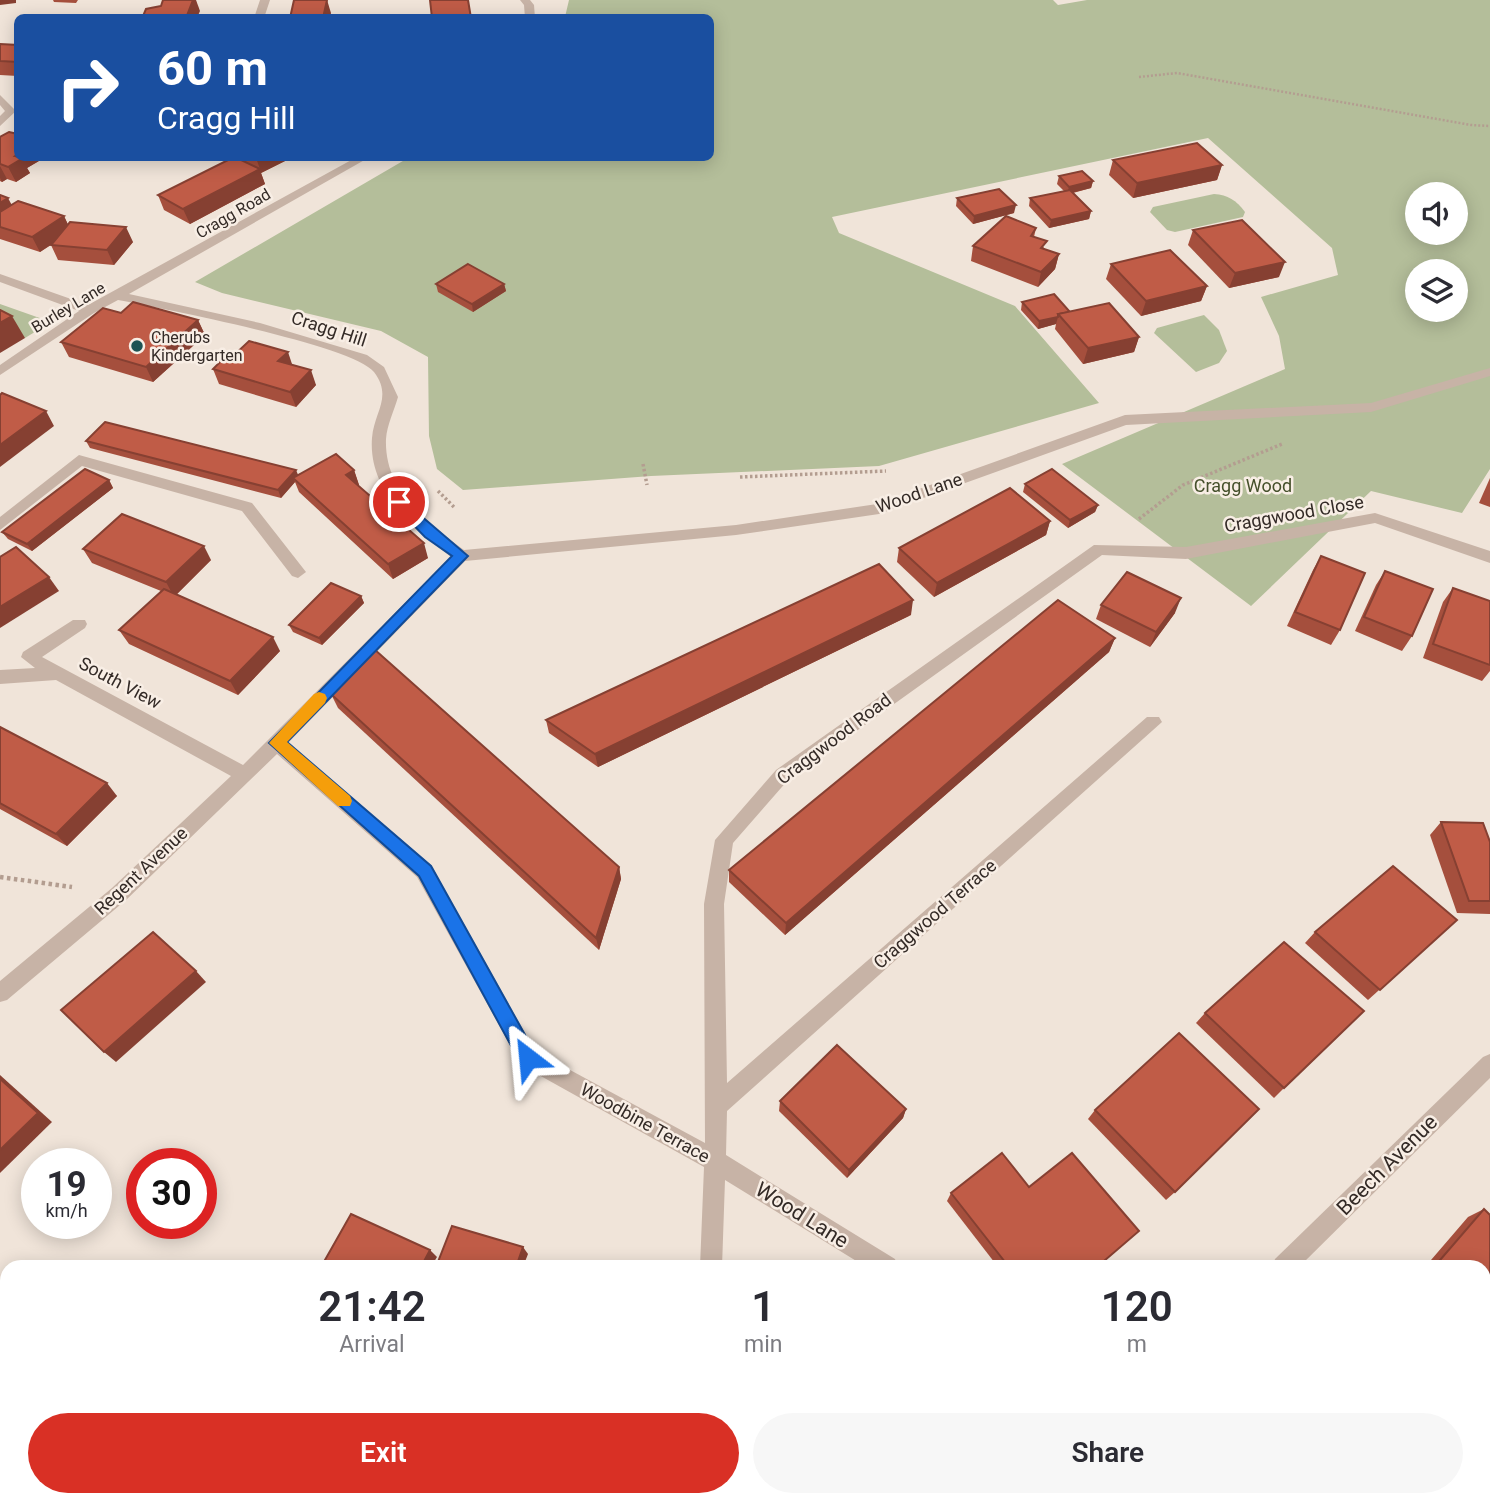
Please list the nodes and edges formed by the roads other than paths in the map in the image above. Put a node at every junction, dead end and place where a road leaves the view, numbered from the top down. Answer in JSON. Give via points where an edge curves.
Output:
{"nodes":[{"id":1,"x":0,"y":98,"type":"edge"},
{"id":2,"x":0,"y":123,"type":"edge"},
{"id":3,"x":357,"y":161,"type":"edge"},
{"id":4,"x":0,"y":278,"type":"edge"},
{"id":5,"x":119,"y":296,"type":"junction"},
{"id":6,"x":89,"y":310,"type":"junction"},
{"id":7,"x":0,"y":371,"type":"edge"},
{"id":8,"x":1490,"y":372,"type":"edge"},
{"id":9,"x":0,"y":525,"type":"edge"},
{"id":10,"x":1099,"y":549,"type":"joint"},
{"id":11,"x":461,"y":556,"type":"junction"},
{"id":12,"x":1490,"y":557,"type":"edge"},
{"id":13,"x":298,"y":572,"type":"dead end"},
{"id":14,"x":79,"y":624,"type":"dead end"},
{"id":15,"x":58,"y":673,"type":"junction"},
{"id":16,"x":0,"y":677,"type":"edge"},
{"id":17,"x":1153,"y":722,"type":"dead end"},
{"id":18,"x":277,"y":743,"type":"junction"},
{"id":19,"x":244,"y":774,"type":"junction"},
{"id":20,"x":0,"y":993,"type":"edge"},
{"id":21,"x":1490,"y":1064,"type":"edge"},
{"id":22,"x":718,"y":1106,"type":"junction"},
{"id":23,"x":717,"y":1162,"type":"junction"},
{"id":24,"x":711,"y":1260,"type":"edge"},
{"id":25,"x":876,"y":1260,"type":"edge"},
{"id":26,"x":1290,"y":1260,"type":"edge"}],
"edges":[{"from":1,"to":2,"type":"street","via":[[11,111]]},
{"from":3,"to":5,"type":"street","name":"Cragg Road"},
{"from":4,"to":6,"type":"street"},
{"from":5,"to":6,"type":"street","name":"Burley Lane"},
{"from":5,"to":11,"type":"street","name":"Cragg Hill","via":[[344,350],[377,366],[391,397],[379,438],[380,469],[399,502]]},
{"from":6,"to":7,"type":"street","name":"Burley Lane"},
{"from":8,"to":11,"type":"street","name":"Wood Lane","via":[[1371,407],[1125,420],[879,509],[736,530]]},
{"from":9,"to":13,"type":"street","via":[[79,460],[247,507]]},
{"from":10,"to":12,"type":"street","name":"Craggwood Close","via":[[1186,553],[1375,518]]},
{"from":10,"to":22,"type":"street","name":"Craggwood Road","via":[[782,775],[724,840],[714,904]]},
{"from":11,"to":18,"type":"street"},
{"from":14,"to":15,"type":"street","name":"South View","via":[[29,657]]},
{"from":15,"to":16,"type":"street"},
{"from":15,"to":19,"type":"street","name":"South View"},
{"from":17,"to":22,"type":"street","name":"Craggwood Terrace"},
{"from":18,"to":19,"type":"street","name":"Regent Avenue"},
{"from":18,"to":23,"type":"street","name":"Woodbine Terrace","via":[[425,871],[528,1058]]},
{"from":19,"to":20,"type":"street","name":"Regent Avenue","via":[[119,894]]},
{"from":21,"to":26,"type":"street","name":"Beech Avenue"},
{"from":22,"to":23,"type":"street","name":"Craggwood Road"},
{"from":23,"to":24,"type":"street","name":"Craggwood Road"},
{"from":23,"to":25,"type":"street","name":"Wood Lane"}]}
